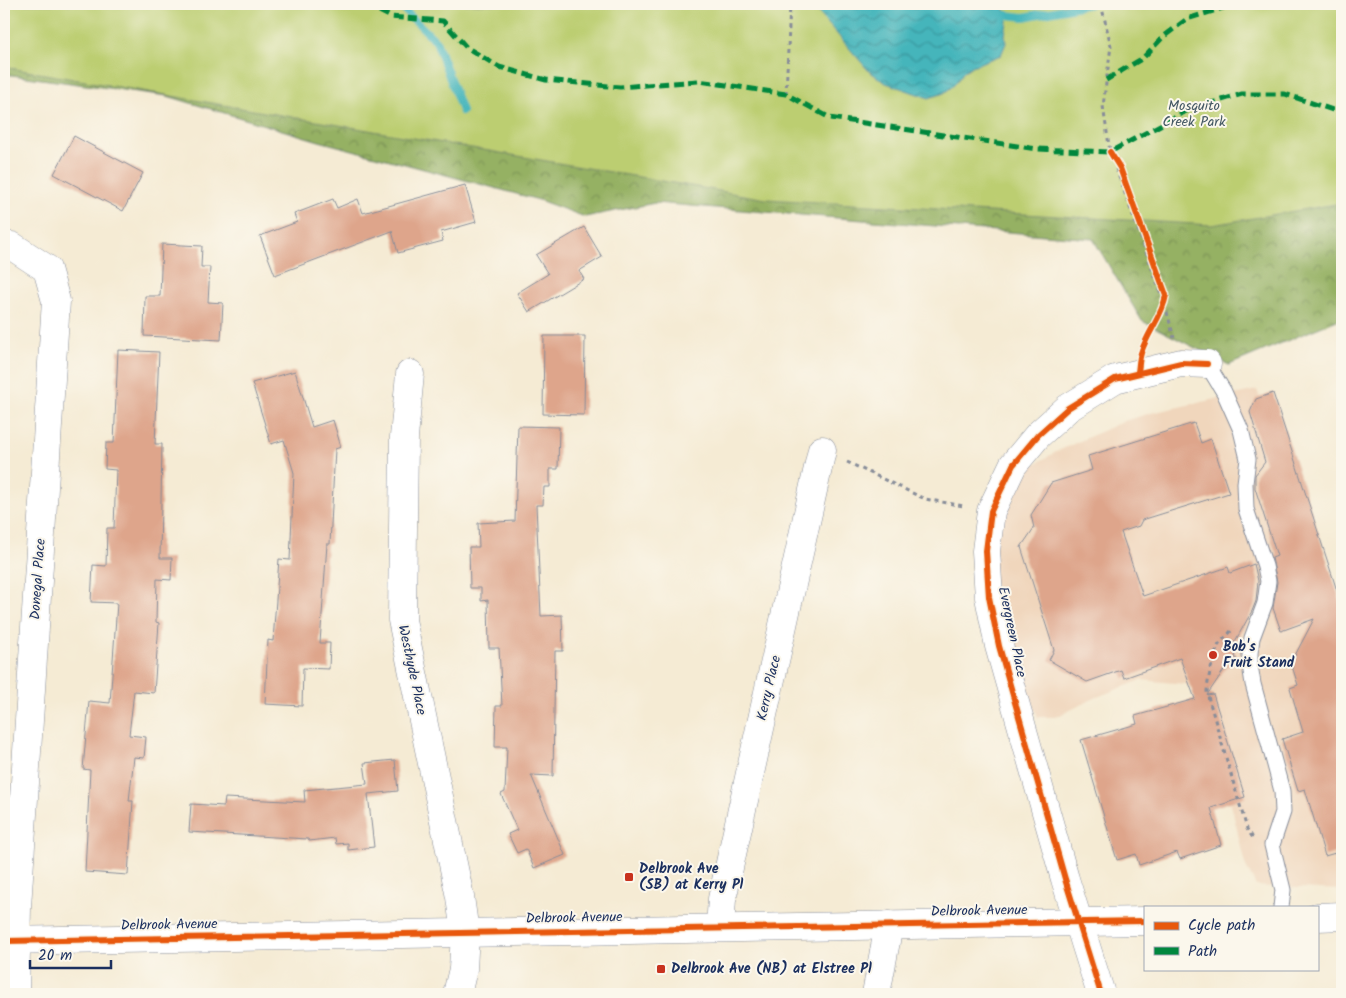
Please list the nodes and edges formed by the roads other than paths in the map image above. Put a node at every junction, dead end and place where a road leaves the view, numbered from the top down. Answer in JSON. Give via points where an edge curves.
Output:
{"nodes":[{"id":1,"x":4,"y":246,"type":"edge"},
{"id":2,"x":1194,"y":364,"type":"joint"},
{"id":3,"x":410,"y":374,"type":"dead end"},
{"id":4,"x":822,"y":450,"type":"road end"},
{"id":5,"x":1282,"y":906,"type":"edge"},
{"id":6,"x":1342,"y":916,"type":"edge"},
{"id":7,"x":1318,"y":917,"type":"edge"},
{"id":8,"x":1144,"y":921,"type":"edge"},
{"id":9,"x":1079,"y":922,"type":"junction"},
{"id":10,"x":889,"y":926,"type":"junction"},
{"id":11,"x":720,"y":927,"type":"junction"},
{"id":12,"x":464,"y":932,"type":"junction"},
{"id":13,"x":10,"y":941,"type":"edge"},
{"id":14,"x":15,"y":994,"type":"edge"},
{"id":15,"x":457,"y":994,"type":"edge"},
{"id":16,"x":876,"y":994,"type":"edge"},
{"id":17,"x":1101,"y":994,"type":"edge"}],
"edges":[{"from":1,"to":13,"type":"street","name":"Donegal Place","via":[[12,246],[47,269],[56,301],[17,907]]},
{"from":2,"to":5,"type":"lane","via":[[1224,392],[1241,430],[1248,459],[1244,483],[1246,509],[1268,581],[1266,602],[1252,638],[1250,665],[1282,791],[1283,812],[1272,845],[1282,890]]},
{"from":2,"to":9,"type":"street","name":"Evergreen Place","via":[[1115,379],[1068,408],[1038,435],[1013,465],[992,512],[986,551],[989,597],[999,646]]},
{"from":3,"to":12,"type":"street","name":"Westhyde Place","via":[[404,438],[402,620],[460,897]]},
{"from":4,"to":11,"type":"street","name":"Kerry Place","via":[[722,899]]},
{"from":6,"to":7,"type":"street"},
{"from":8,"to":9,"type":"street","name":"Delbrook Avenue"},
{"from":9,"to":10,"type":"street","name":"Delbrook Avenue"},
{"from":9,"to":17,"type":"street","name":"Evergreen Place"},
{"from":10,"to":11,"type":"street","name":"Delbrook Avenue"},
{"from":10,"to":16,"type":"street"},
{"from":11,"to":12,"type":"street","name":"Delbrook Avenue"},
{"from":12,"to":13,"type":"street","name":"Delbrook Avenue"},
{"from":12,"to":15,"type":"street","name":"Westhyde Place","via":[[463,969]]},
{"from":13,"to":14,"type":"street","name":"Donegal Place"}]}
